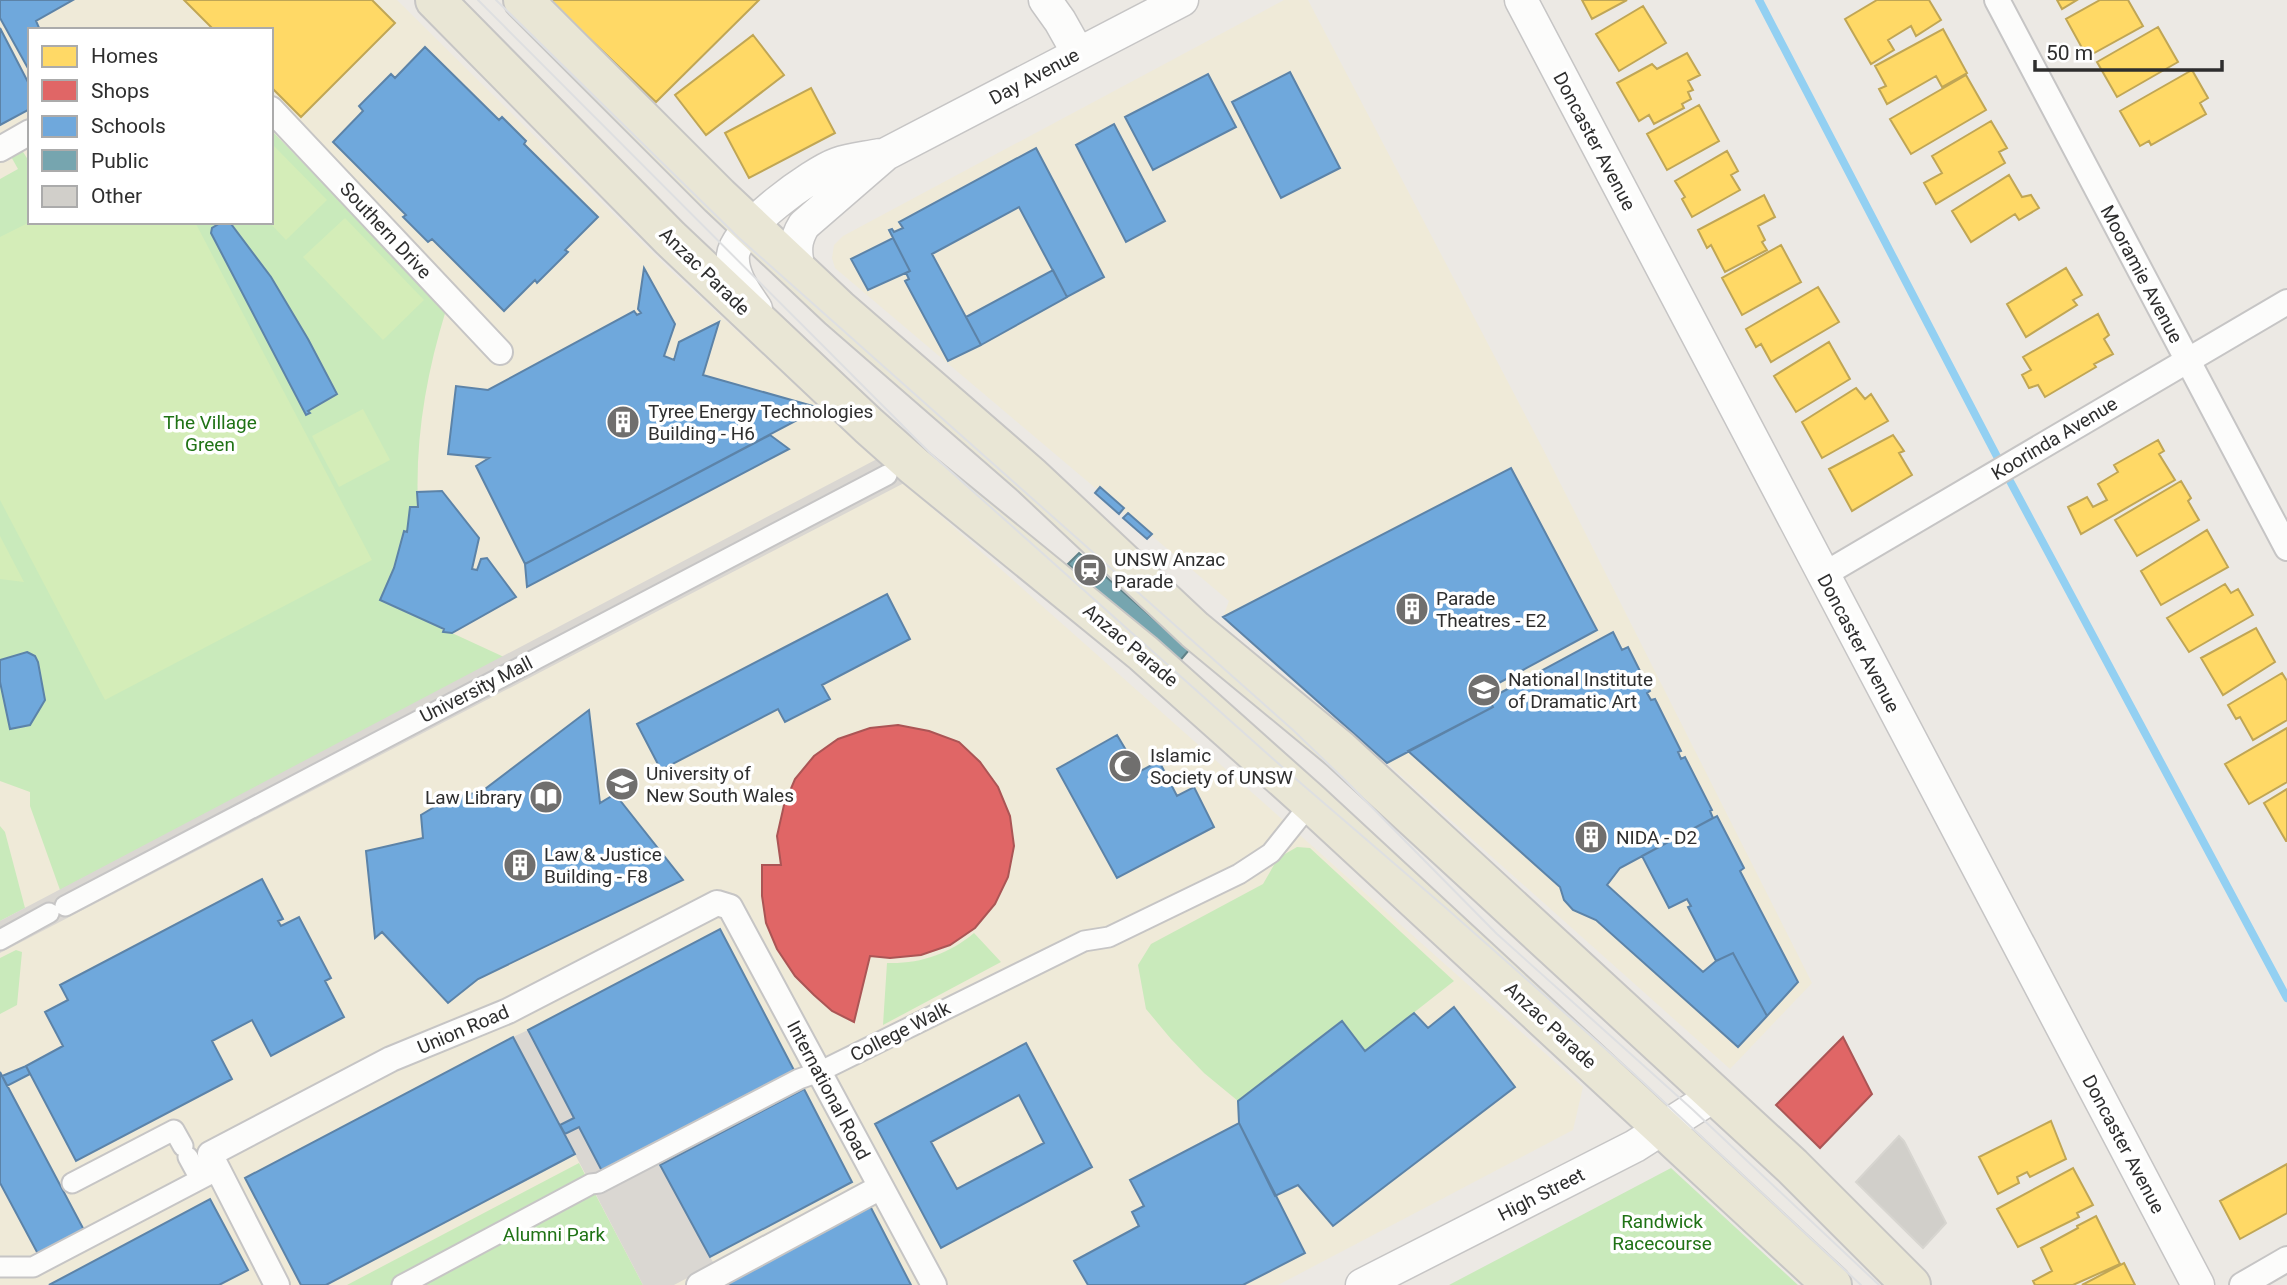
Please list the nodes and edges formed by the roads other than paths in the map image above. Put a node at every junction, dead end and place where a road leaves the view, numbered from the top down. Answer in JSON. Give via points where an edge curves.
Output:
{"nodes":[{"id":1,"x":435,"y":0,"type":"edge"},
{"id":2,"x":523,"y":0,"type":"edge"},
{"id":3,"x":1045,"y":0,"type":"edge"},
{"id":4,"x":1182,"y":0,"type":"edge"},
{"id":5,"x":1521,"y":0,"type":"edge"},
{"id":6,"x":1997,"y":0,"type":"edge"},
{"id":7,"x":1078,"y":53,"type":"junction"},
{"id":8,"x":273,"y":110,"type":"edge"},
{"id":9,"x":28,"y":133,"type":"edge"},
{"id":10,"x":0,"y":149,"type":"edge"},
{"id":11,"x":886,"y":154,"type":"junction"},
{"id":12,"x":750,"y":226,"type":"junction"},
{"id":13,"x":799,"y":271,"type":"junction"},
{"id":14,"x":2287,"y":302,"type":"edge"},
{"id":15,"x":774,"y":337,"type":"junction"},
{"id":16,"x":500,"y":352,"type":"dead end"},
{"id":17,"x":2187,"y":359,"type":"junction"},
{"id":18,"x":887,"y":475,"type":"dead end"},
{"id":19,"x":2287,"y":548,"type":"edge"},
{"id":20,"x":1823,"y":575,"type":"junction"},
{"id":21,"x":1311,"y":803,"type":"junction"},
{"id":22,"x":717,"y":903,"type":"joint"},
{"id":23,"x":0,"y":940,"type":"edge"},
{"id":24,"x":819,"y":1072,"type":"junction"},
{"id":25,"x":1714,"y":1095,"type":"junction"},
{"id":26,"x":1663,"y":1128,"type":"junction"},
{"id":27,"x":200,"y":1161,"type":"junction"},
{"id":28,"x":72,"y":1183,"type":"dead end"},
{"id":29,"x":881,"y":1186,"type":"junction"},
{"id":30,"x":2287,"y":1259,"type":"edge"},
{"id":31,"x":0,"y":1267,"type":"edge"},
{"id":32,"x":277,"y":1285,"type":"edge"},
{"id":33,"x":402,"y":1285,"type":"edge"},
{"id":34,"x":699,"y":1285,"type":"edge"},
{"id":35,"x":934,"y":1285,"type":"edge"},
{"id":36,"x":1362,"y":1285,"type":"edge"},
{"id":37,"x":1832,"y":1285,"type":"edge"},
{"id":38,"x":1911,"y":1285,"type":"edge"},
{"id":39,"x":2198,"y":1285,"type":"edge"},
{"id":40,"x":2242,"y":1285,"type":"edge"}],
"edges":[{"from":1,"to":15,"type":"main road","name":"Anzac Parade"},
{"from":2,"to":12,"type":"main road"},
{"from":3,"to":7,"type":"street"},
{"from":4,"to":7,"type":"street","name":"Day Avenue"},
{"from":5,"to":20,"type":"street","name":"Doncaster Avenue"},
{"from":6,"to":17,"type":"street","name":"Mooramie Avenue"},
{"from":7,"to":11,"type":"street","name":"Day Avenue"},
{"from":8,"to":16,"type":"street","name":"Southern Drive"},
{"from":9,"to":10,"type":"street"},
{"from":11,"to":12,"type":"street","name":"Day Avenue","via":[[837,164],[815,175]]},
{"from":11,"to":13,"type":"street","name":"Day Avenue","via":[[804,225],[795,253]]},
{"from":12,"to":13,"type":"main road"},
{"from":12,"to":15,"type":"street","name":"Day Avenue","via":[[733,255],[735,273]]},
{"from":13,"to":25,"type":"main road","via":[[1031,476],[1195,630],[1340,750]]},
{"from":14,"to":17,"type":"street","name":"Koorinda Avenue"},
{"from":15,"to":21,"type":"main road","name":"Anzac Parade","via":[[914,466],[1143,653]]},
{"from":17,"to":19,"type":"street","name":"Mooramie Avenue"},
{"from":17,"to":20,"type":"street","name":"Koorinda Avenue"},
{"from":18,"to":23,"type":"street","name":"University Mall"},
{"from":20,"to":39,"type":"street","name":"Doncaster Avenue"},
{"from":21,"to":24,"type":"street","name":"College Walk","via":[[1272,853],[1239,874],[1109,937],[1084,941]]},
{"from":21,"to":26,"type":"main road","name":"Anzac Parade"},
{"from":22,"to":24,"type":"street","name":"International Road","via":[[730,907]]},
{"from":22,"to":27,"type":"street","name":"Union Road","via":[[508,1011],[391,1059]]},
{"from":24,"to":29,"type":"street","name":"International Road"},
{"from":24,"to":33,"type":"street","name":"College Walk","via":[[591,1184]]},
{"from":25,"to":26,"type":"street","name":"High Street"},
{"from":25,"to":38,"type":"main road"},
{"from":26,"to":36,"type":"street","name":"High Street"},
{"from":26,"to":37,"type":"main road","name":"Anzac Parade"},
{"from":27,"to":28,"type":"street","via":[[174,1130]]},
{"from":27,"to":31,"type":"street","via":[[33,1267]]},
{"from":27,"to":32,"type":"street"},
{"from":29,"to":34,"type":"street"},
{"from":29,"to":35,"type":"street","name":"International Road"},
{"from":30,"to":40,"type":"street"}]}
